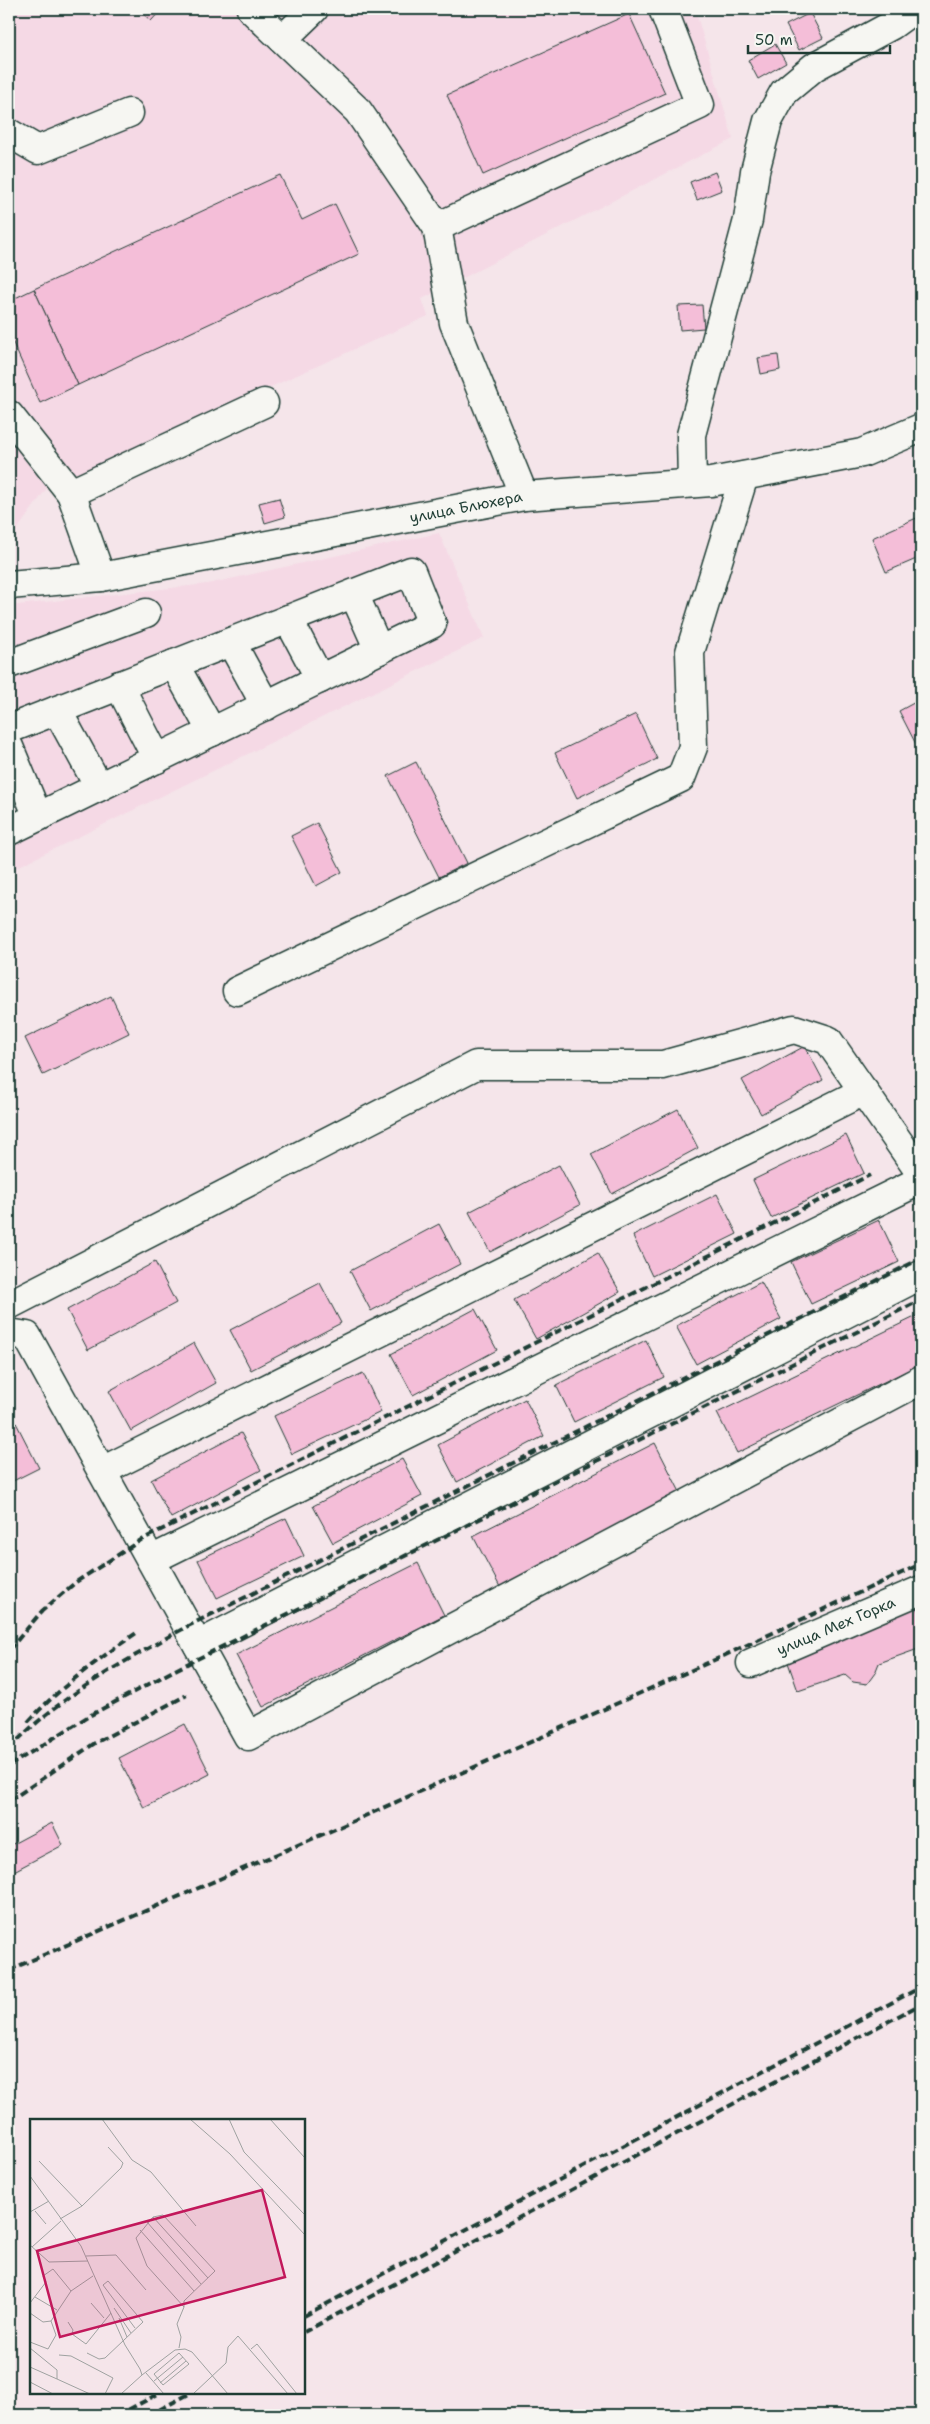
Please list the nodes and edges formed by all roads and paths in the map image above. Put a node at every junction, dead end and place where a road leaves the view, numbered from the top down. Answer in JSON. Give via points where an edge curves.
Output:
{"nodes":[{"id":1,"x":251,"y":9,"type":"edge"},
{"id":2,"x":314,"y":9,"type":"edge"},
{"id":3,"x":662,"y":9,"type":"edge"},
{"id":4,"x":914,"y":9,"type":"edge"},
{"id":5,"x":283,"y":39,"type":"junction"},
{"id":6,"x":129,"y":113,"type":"dead end"},
{"id":7,"x":9,"y":133,"type":"edge"},
{"id":8,"x":437,"y":227,"type":"junction"},
{"id":9,"x":264,"y":403,"type":"dead end"},
{"id":10,"x":9,"y":415,"type":"edge"},
{"id":11,"x":921,"y":428,"type":"edge"},
{"id":12,"x":744,"y":476,"type":"junction"},
{"id":13,"x":692,"y":484,"type":"junction"},
{"id":14,"x":71,"y":493,"type":"junction"},
{"id":15,"x":524,"y":496,"type":"junction"},
{"id":16,"x":101,"y":577,"type":"junction"},
{"id":17,"x":9,"y":585,"type":"edge"},
{"id":18,"x":354,"y":594,"type":"junction"},
{"id":19,"x":146,"y":613,"type":"dead end"},
{"id":20,"x":288,"y":619,"type":"junction"},
{"id":21,"x":9,"y":642,"type":"edge"},
{"id":22,"x":231,"y":642,"type":"junction"},
{"id":23,"x":53,"y":646,"type":"junction"},
{"id":24,"x":379,"y":650,"type":"junction"},
{"id":25,"x":9,"y":664,"type":"edge"},
{"id":26,"x":174,"y":664,"type":"junction"},
{"id":27,"x":320,"y":679,"type":"junction"},
{"id":28,"x":119,"y":686,"type":"junction"},
{"id":29,"x":266,"y":706,"type":"junction"},
{"id":30,"x":57,"y":710,"type":"junction"},
{"id":31,"x":9,"y":729,"type":"edge"},
{"id":32,"x":212,"y":732,"type":"junction"},
{"id":33,"x":9,"y":748,"type":"edge"},
{"id":34,"x":157,"y":759,"type":"junction"},
{"id":35,"x":100,"y":787,"type":"junction"},
{"id":36,"x":38,"y":817,"type":"junction"},
{"id":37,"x":9,"y":831,"type":"edge"},
{"id":38,"x":237,"y":991,"type":"dead end"},
{"id":39,"x":864,"y":1091,"type":"junction"},
{"id":40,"x":921,"y":1174,"type":"edge"},
{"id":41,"x":921,"y":1180,"type":"edge"},
{"id":42,"x":921,"y":1275,"type":"edge"},
{"id":43,"x":9,"y":1305,"type":"edge"},
{"id":44,"x":9,"y":1333,"type":"edge"},
{"id":45,"x":921,"y":1380,"type":"edge"},
{"id":46,"x":102,"y":1470,"type":"junction"},
{"id":47,"x":151,"y":1560,"type":"junction"},
{"id":48,"x":921,"y":1590,"type":"edge"},
{"id":49,"x":198,"y":1645,"type":"junction"},
{"id":50,"x":751,"y":1663,"type":"dead end"}],
"edges":[{"from":1,"to":5,"type":"street"},
{"from":2,"to":5,"type":"street"},
{"from":3,"to":8,"type":"street","via":[[700,105]]},
{"from":4,"to":13,"type":"street","via":[[892,25],[814,67],[784,92],[768,121],[755,172],[748,220],[691,435]]},
{"from":5,"to":8,"type":"street","via":[[358,111]]},
{"from":6,"to":7,"type":"street","via":[[38,150]]},
{"from":8,"to":15,"type":"street","via":[[454,323]]},
{"from":9,"to":14,"type":"street"},
{"from":10,"to":14,"type":"street"},
{"from":11,"to":12,"type":"street","name":"улица Блюхера","via":[[862,453]]},
{"from":12,"to":13,"type":"street","name":"улица Блюхера"},
{"from":12,"to":38,"type":"street","via":[[690,652],[692,747],[681,778]]},
{"from":13,"to":15,"type":"street","name":"улица Блюхера"},
{"from":14,"to":16,"type":"street"},
{"from":15,"to":16,"type":"street","name":"улица Блюхера"},
{"from":16,"to":17,"type":"street","name":"улица Блюхера"},
{"from":18,"to":20,"type":"street"},
{"from":18,"to":24,"type":"street"},
{"from":18,"to":24,"type":"street","via":[[411,571],[432,624]]},
{"from":19,"to":23,"type":"street"},
{"from":20,"to":22,"type":"street"},
{"from":20,"to":27,"type":"street"},
{"from":21,"to":23,"type":"street"},
{"from":22,"to":26,"type":"street"},
{"from":22,"to":29,"type":"street"},
{"from":23,"to":25,"type":"street"},
{"from":24,"to":27,"type":"street"},
{"from":26,"to":28,"type":"street"},
{"from":26,"to":32,"type":"street"},
{"from":27,"to":29,"type":"street"},
{"from":28,"to":30,"type":"street"},
{"from":28,"to":34,"type":"street"},
{"from":29,"to":32,"type":"street"},
{"from":30,"to":31,"type":"street"},
{"from":30,"to":35,"type":"street"},
{"from":32,"to":34,"type":"street"},
{"from":33,"to":36,"type":"street"},
{"from":34,"to":35,"type":"street"},
{"from":35,"to":36,"type":"street"},
{"from":36,"to":37,"type":"street"},
{"from":39,"to":40,"type":"street"},
{"from":39,"to":43,"type":"street","via":[[828,1040],[794,1029],[663,1065],[476,1065]]},
{"from":39,"to":46,"type":"street"},
{"from":41,"to":47,"type":"street"},
{"from":42,"to":49,"type":"street"},
{"from":44,"to":46,"type":"street","via":[[27,1336]]},
{"from":45,"to":49,"type":"street","via":[[248,1736]]},
{"from":46,"to":47,"type":"street"},
{"from":47,"to":49,"type":"street"},
{"from":48,"to":50,"type":"street","name":"улица Мех Горка"}]}
